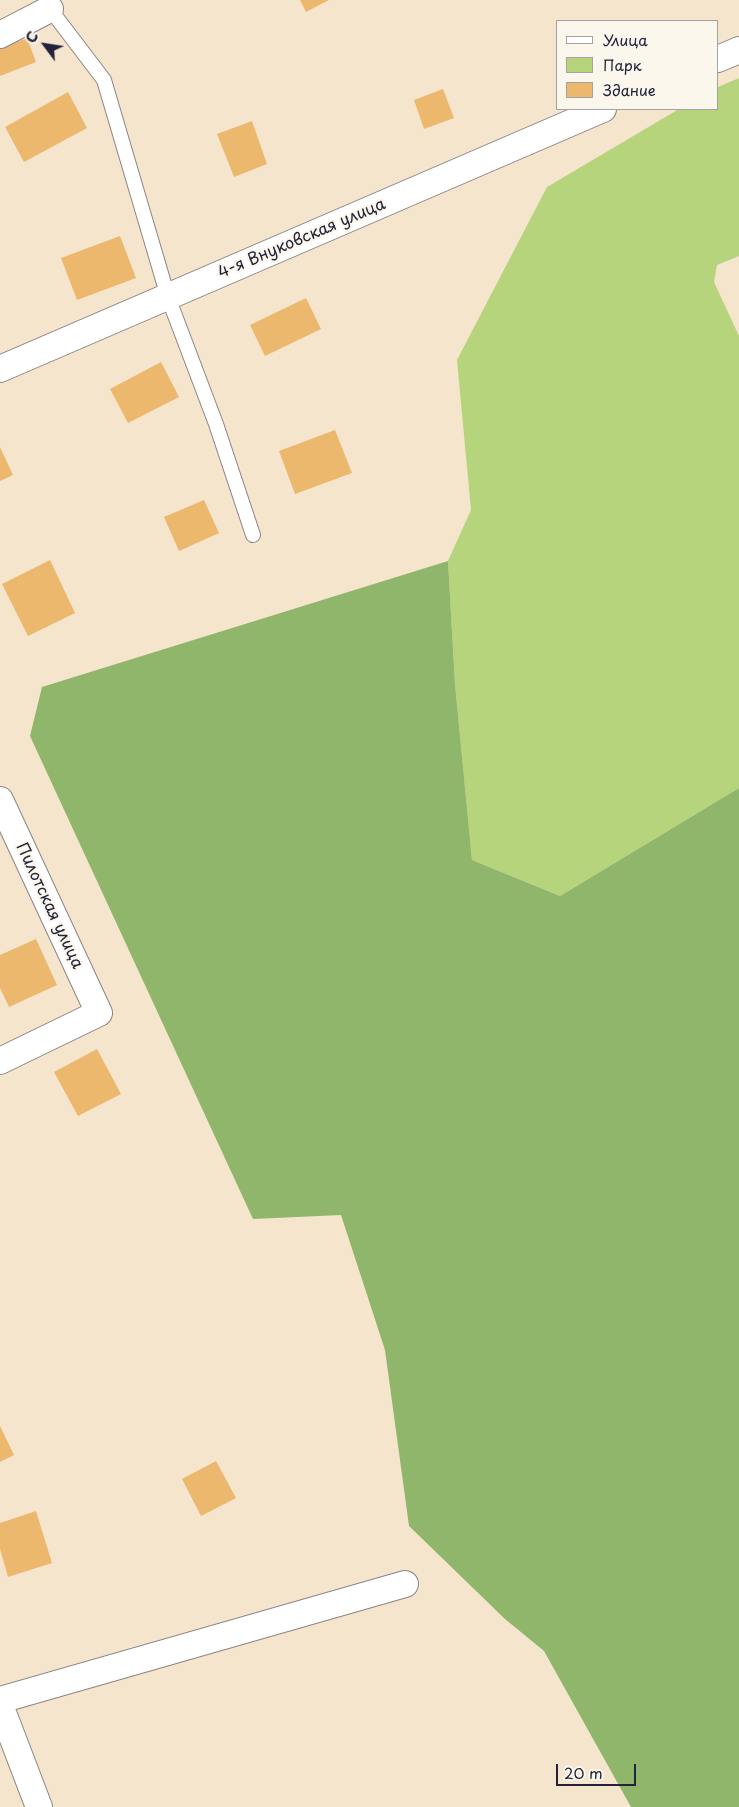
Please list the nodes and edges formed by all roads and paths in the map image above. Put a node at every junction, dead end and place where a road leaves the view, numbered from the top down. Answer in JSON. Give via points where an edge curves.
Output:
{"nodes":[{"id":1,"x":49,"y":4,"type":"edge"},
{"id":2,"x":0,"y":35,"type":"edge"},
{"id":3,"x":739,"y":50,"type":"edge"},
{"id":4,"x":719,"y":59,"type":"edge"},
{"id":5,"x":601,"y":110,"type":"edge"},
{"id":6,"x":168,"y":297,"type":"junction"},
{"id":7,"x":0,"y":369,"type":"edge"},
{"id":8,"x":253,"y":535,"type":"dead end"},
{"id":9,"x":0,"y":800,"type":"edge"},
{"id":10,"x":0,"y":1061,"type":"edge"},
{"id":11,"x":404,"y":1584,"type":"dead end"},
{"id":12,"x":0,"y":1700,"type":"edge"},
{"id":13,"x":0,"y":1705,"type":"edge"},
{"id":14,"x":39,"y":1807,"type":"edge"}],
"edges":[{"from":1,"to":2,"type":"street"},
{"from":1,"to":6,"type":"lane","via":[[104,80]]},
{"from":3,"to":4,"type":"street"},
{"from":5,"to":6,"type":"street","name":"4-я Внуковская улица"},
{"from":6,"to":7,"type":"street","name":"4-я Внуковская улица"},
{"from":6,"to":8,"type":"lane"},
{"from":9,"to":10,"type":"street","name":"Пилотская улица","via":[[99,1013]]},
{"from":11,"to":12,"type":"street"},
{"from":13,"to":14,"type":"street"}]}
